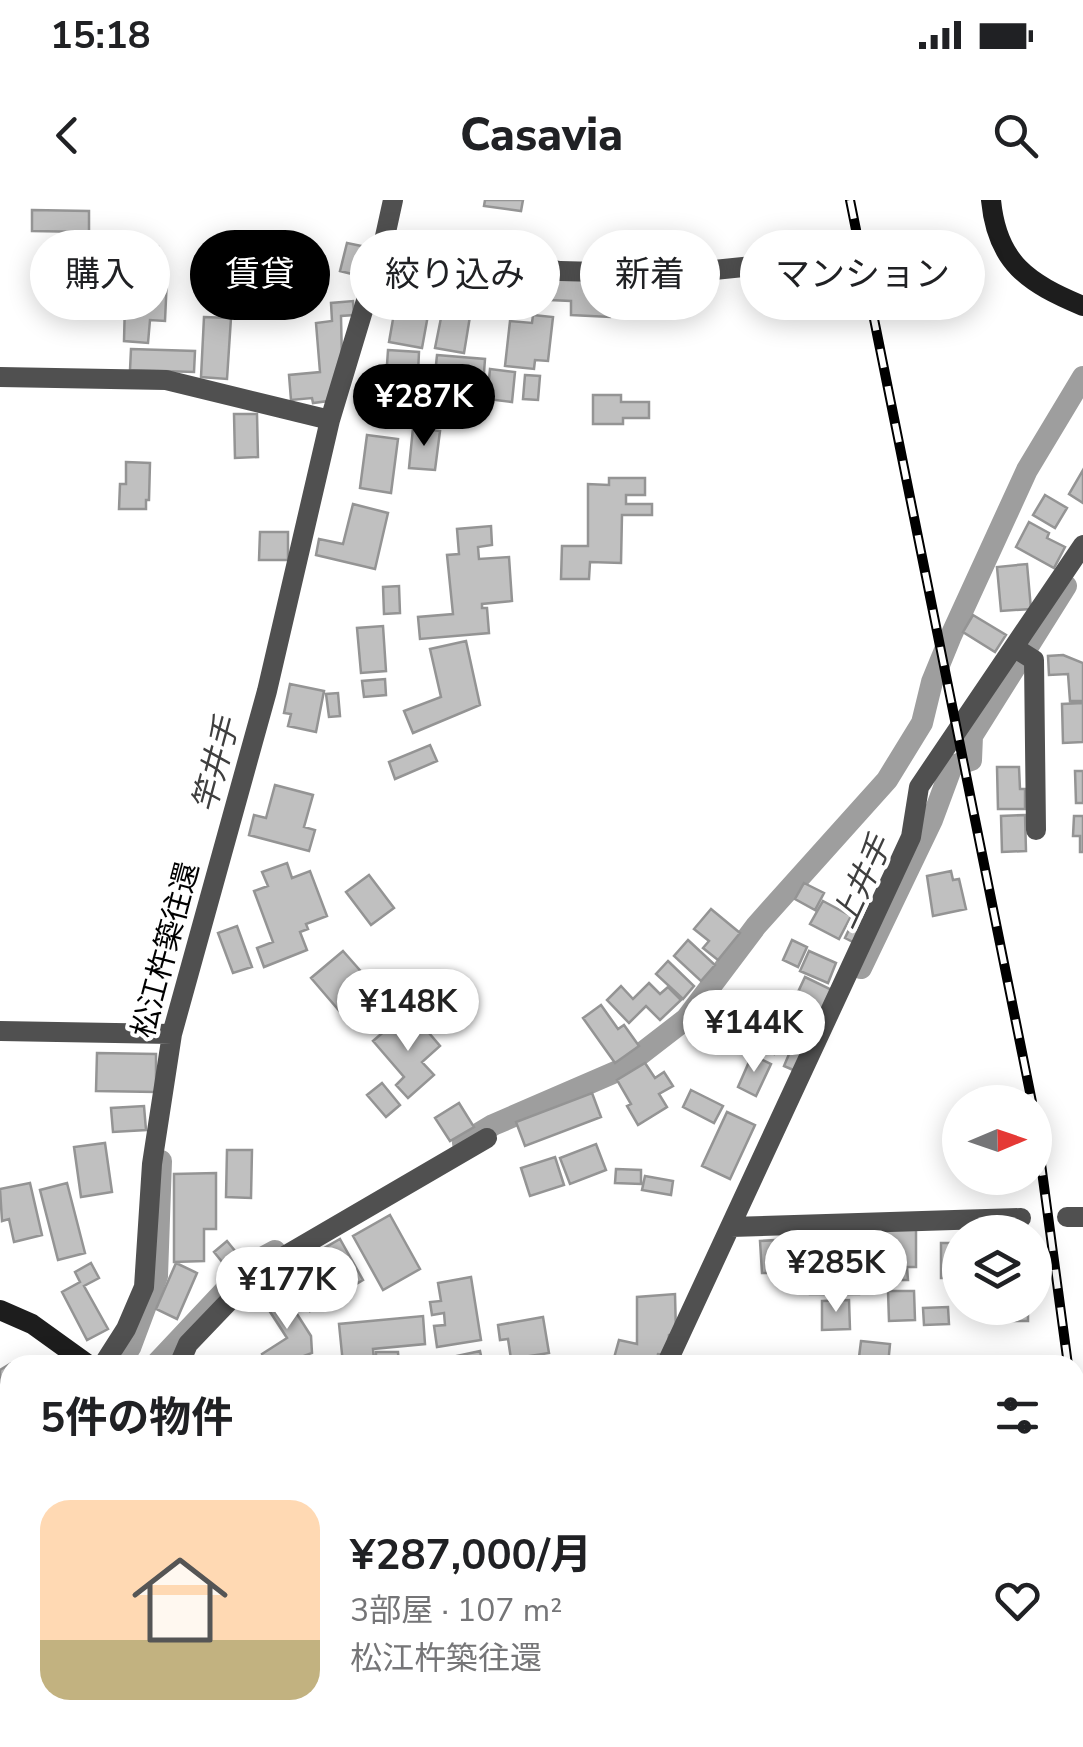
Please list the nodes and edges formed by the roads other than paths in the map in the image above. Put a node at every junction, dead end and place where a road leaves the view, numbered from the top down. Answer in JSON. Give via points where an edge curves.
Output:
{"nodes":[{"id":1,"x":392,"y":200,"type":"edge"},
{"id":2,"x":991,"y":200,"type":"edge"},
{"id":3,"x":386,"y":230,"type":"edge"},
{"id":4,"x":740,"y":268,"type":"edge"},
{"id":5,"x":560,"y":270,"type":"edge"},
{"id":6,"x":1083,"y":306,"type":"edge"},
{"id":7,"x":360,"y":320,"type":"edge"},
{"id":8,"x":0,"y":377,"type":"edge"},
{"id":9,"x":330,"y":420,"type":"junction"},
{"id":10,"x":1083,"y":546,"type":"edge"},
{"id":11,"x":1015,"y":648,"type":"junction"},
{"id":12,"x":1036,"y":830,"type":"dead end"},
{"id":13,"x":0,"y":1031,"type":"edge"},
{"id":14,"x":172,"y":1034,"type":"junction"},
{"id":15,"x":487,"y":1138,"type":"dead end"},
{"id":16,"x":942,"y":1220,"type":"edge"},
{"id":17,"x":731,"y":1227,"type":"junction"},
{"id":18,"x":0,"y":1310,"type":"edge"},
{"id":19,"x":75,"y":1355,"type":"edge"},
{"id":20,"x":109,"y":1355,"type":"edge"},
{"id":21,"x":183,"y":1355,"type":"edge"},
{"id":22,"x":671,"y":1355,"type":"edge"}],
"edges":[{"from":1,"to":3,"type":"street","name":"松江杵築往還"},
{"from":2,"to":6,"type":"street","via":[[1002,251],[1042,289]]},
{"from":4,"to":5,"type":"street","via":[[675,274]]},
{"from":7,"to":9,"type":"street","name":"松江杵築往還"},
{"from":8,"to":9,"type":"street","via":[[166,380]]},
{"from":9,"to":14,"type":"street","name":"松江杵築往還","via":[[267,691]]},
{"from":10,"to":11,"type":"street"},
{"from":11,"to":12,"type":"street","via":[[1034,660]]},
{"from":11,"to":17,"type":"street","via":[[920,787],[911,837]]},
{"from":13,"to":14,"type":"street"},
{"from":14,"to":20,"type":"street","name":"松江杵築往還","via":[[152,1164],[144,1287]]},
{"from":15,"to":21,"type":"street","via":[[257,1272]]},
{"from":16,"to":17,"type":"street"},
{"from":17,"to":22,"type":"street"},
{"from":18,"to":19,"type":"street"}]}
